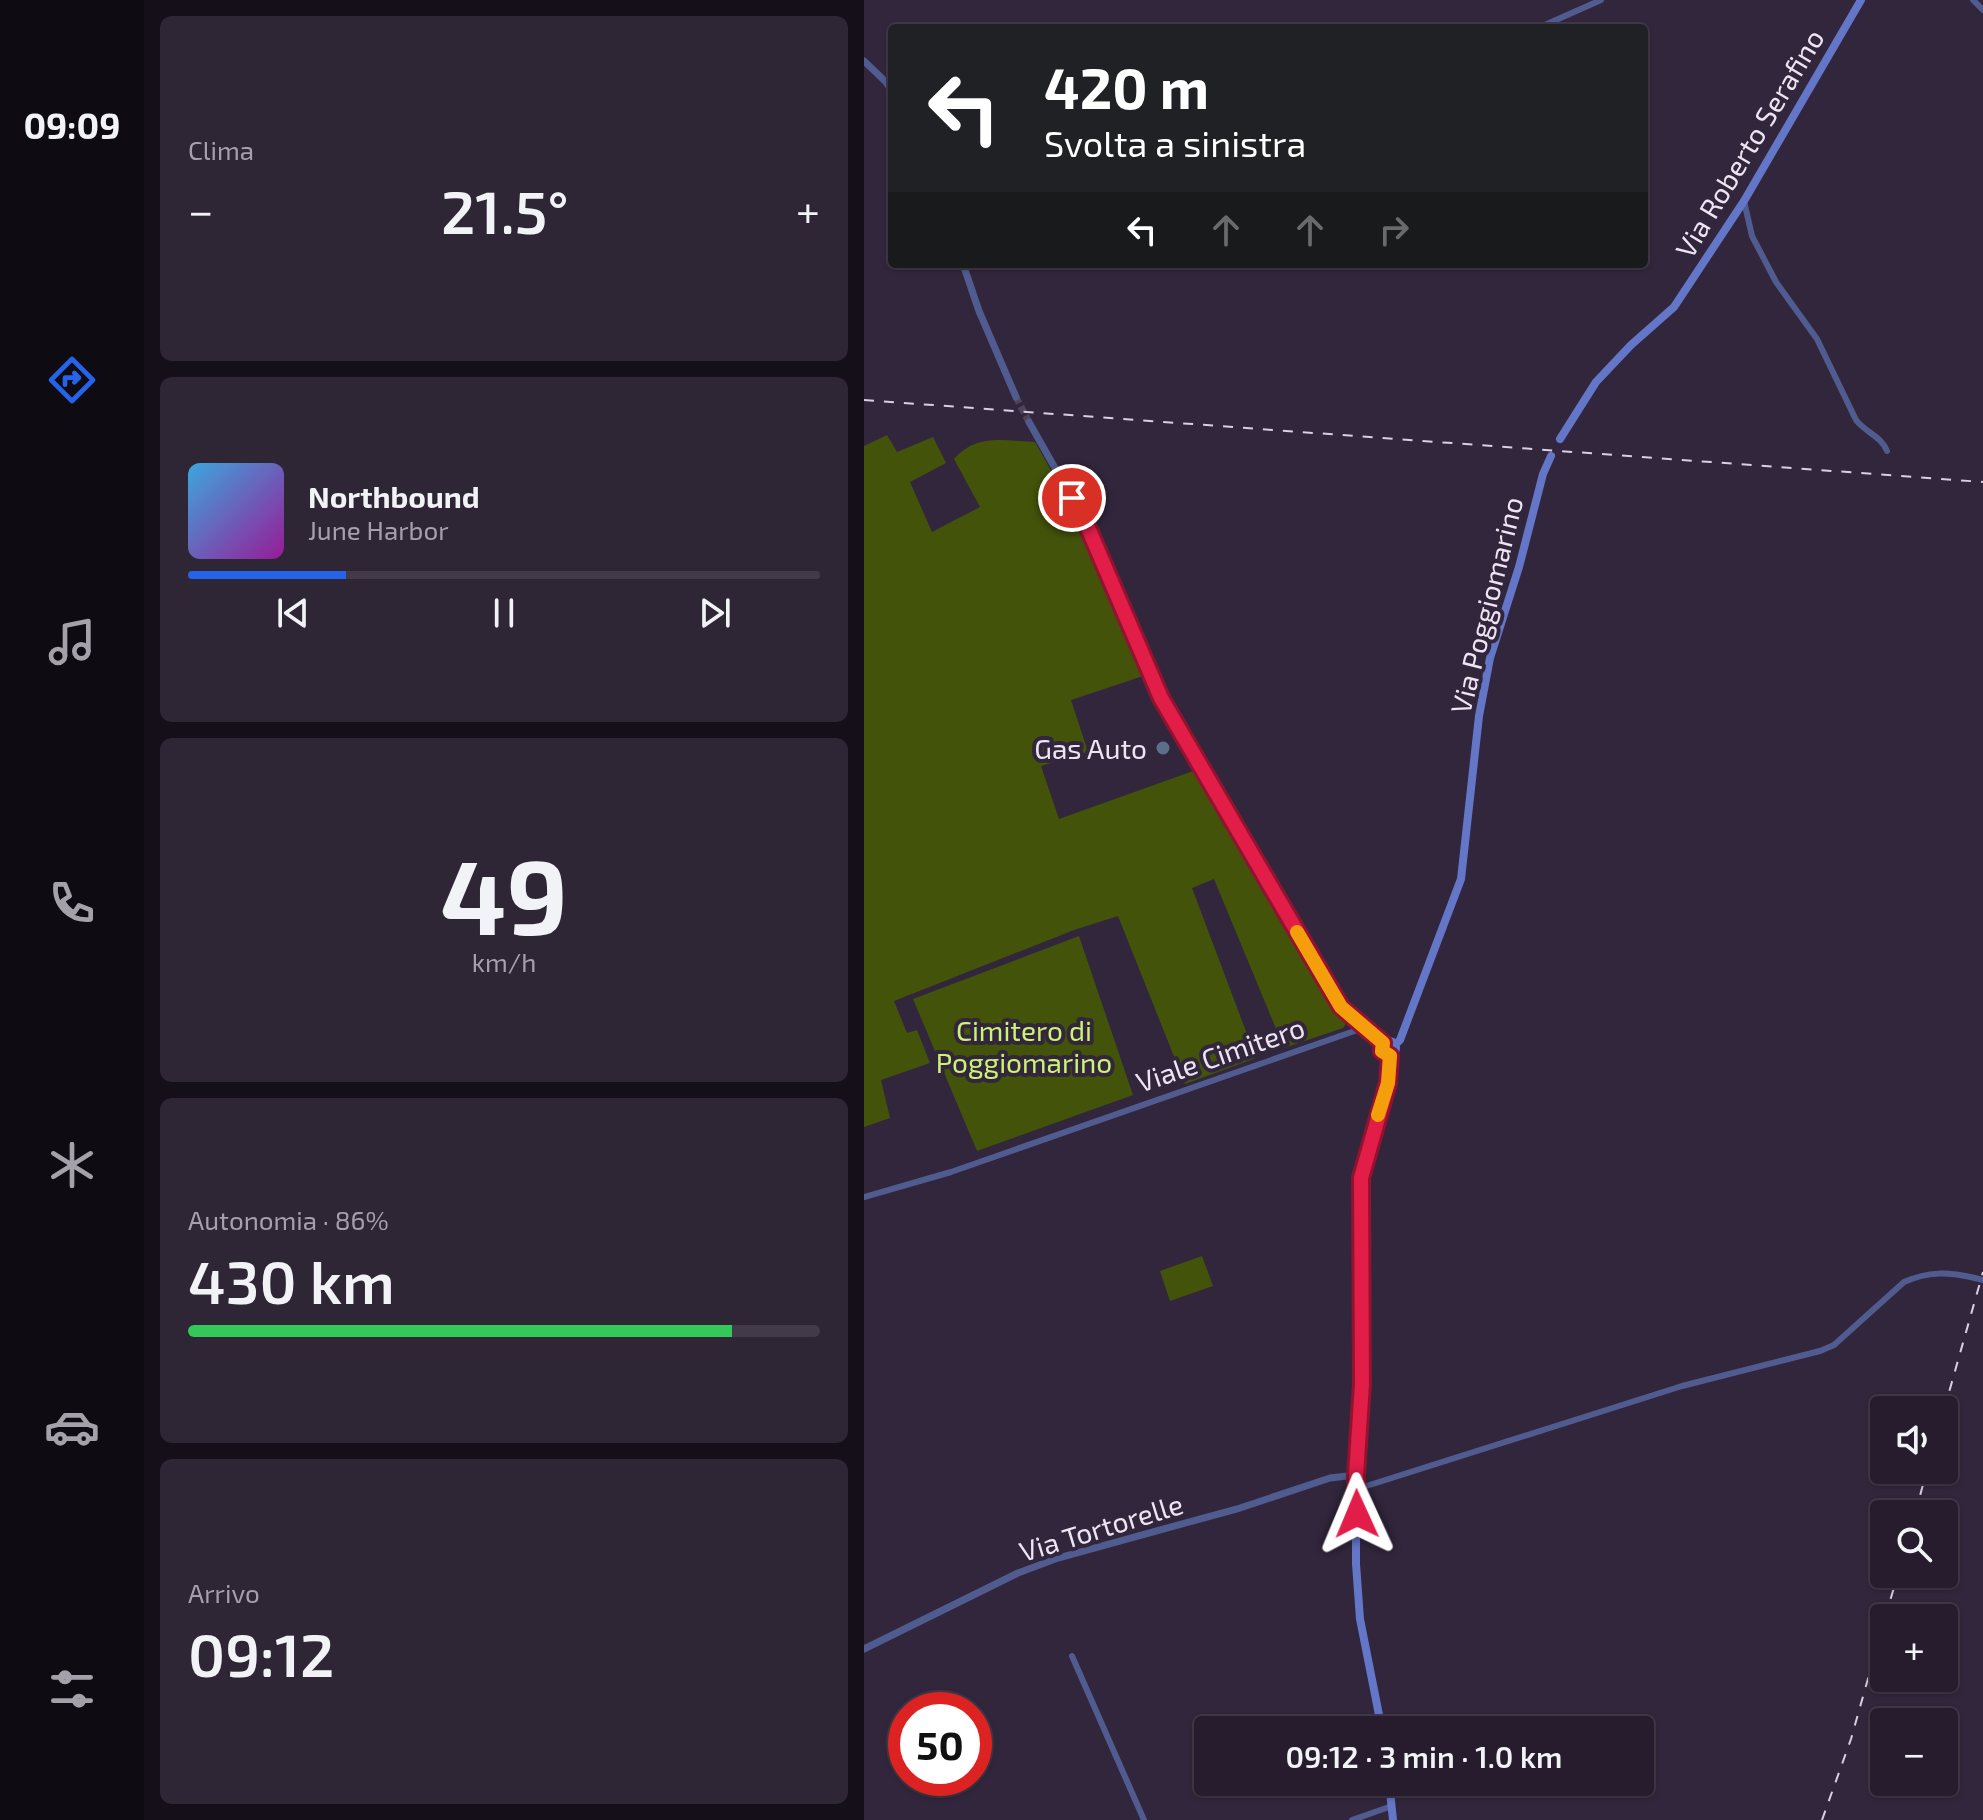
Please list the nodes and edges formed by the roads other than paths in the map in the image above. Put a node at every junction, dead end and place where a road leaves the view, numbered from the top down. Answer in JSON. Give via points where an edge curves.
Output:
{"nodes":[{"id":1,"x":1601,"y":0,"type":"edge"},
{"id":2,"x":1861,"y":0,"type":"edge"},
{"id":3,"x":1973,"y":0,"type":"edge"},
{"id":4,"x":1983,"y":10,"type":"edge"},
{"id":5,"x":1547,"y":24,"type":"edge"},
{"id":6,"x":864,"y":61,"type":"edge"},
{"id":7,"x":888,"y":85,"type":"edge"},
{"id":8,"x":1744,"y":201,"type":"junction"},
{"id":9,"x":964,"y":268,"type":"edge"},
{"id":10,"x":1016,"y":397,"type":"tunnel mouth"},
{"id":11,"x":1029,"y":422,"type":"tunnel mouth"},
{"id":12,"x":1560,"y":439,"type":"dead end"},
{"id":13,"x":1887,"y":451,"type":"dead end"},
{"id":14,"x":1551,"y":456,"type":"dead end"},
{"id":15,"x":1363,"y":1028,"type":"junction"},
{"id":16,"x":1383,"y":1043,"type":"junction"},
{"id":17,"x":1395,"y":1045,"type":"junction"},
{"id":18,"x":1390,"y":1056,"type":"junction"},
{"id":19,"x":864,"y":1197,"type":"edge"},
{"id":20,"x":1979,"y":1279,"type":"edge"},
{"id":21,"x":1356,"y":1475,"type":"junction"},
{"id":22,"x":1357,"y":1489,"type":"junction"},
{"id":23,"x":864,"y":1649,"type":"edge"},
{"id":24,"x":1072,"y":1656,"type":"dead end"},
{"id":25,"x":1379,"y":1716,"type":"edge"},
{"id":26,"x":1391,"y":1796,"type":"edge"},
{"id":27,"x":1392,"y":1806,"type":"junction"},
{"id":28,"x":1144,"y":1820,"type":"edge"},
{"id":29,"x":1352,"y":1820,"type":"edge"},
{"id":30,"x":1393,"y":1820,"type":"edge"}],
"edges":[{"from":1,"to":5,"type":"street"},
{"from":2,"to":8,"type":"main road","name":"Via Roberto Serafino"},
{"from":3,"to":4,"type":"street"},
{"from":6,"to":7,"type":"street"},
{"from":8,"to":12,"type":"main road","name":"Via Roberto Serafino","via":[[1674,307],[1596,382]]},
{"from":8,"to":13,"type":"street","via":[[1752,236],[1776,282],[1817,339],[1856,420]]},
{"from":9,"to":10,"type":"street"},
{"from":11,"to":15,"type":"street","via":[[1086,523],[1161,698],[1341,1007]]},
{"from":14,"to":17,"type":"main road","name":"Via Poggiomarino","via":[[1490,658],[1461,879]]},
{"from":15,"to":16,"type":"street"},
{"from":15,"to":19,"type":"street","name":"Viale Cimitero","via":[[951,1172]]},
{"from":16,"to":17,"type":"main road"},
{"from":16,"to":18,"type":"main road","via":[[1382,1051]]},
{"from":17,"to":18,"type":"main road"},
{"from":18,"to":21,"type":"main road","via":[[1388,1083],[1361,1178],[1362,1384]]},
{"from":20,"to":22,"type":"street","via":[[1951,1272],[1916,1277],[1820,1351],[1682,1386]]},
{"from":21,"to":22,"type":"main road"},
{"from":21,"to":23,"type":"street","name":"Via Tortorelle","via":[[1330,1478],[1058,1558]]},
{"from":22,"to":25,"type":"main road","via":[[1360,1619]]},
{"from":24,"to":28,"type":"street"},
{"from":26,"to":27,"type":"main road"},
{"from":27,"to":29,"type":"street"},
{"from":27,"to":30,"type":"main road"}]}
